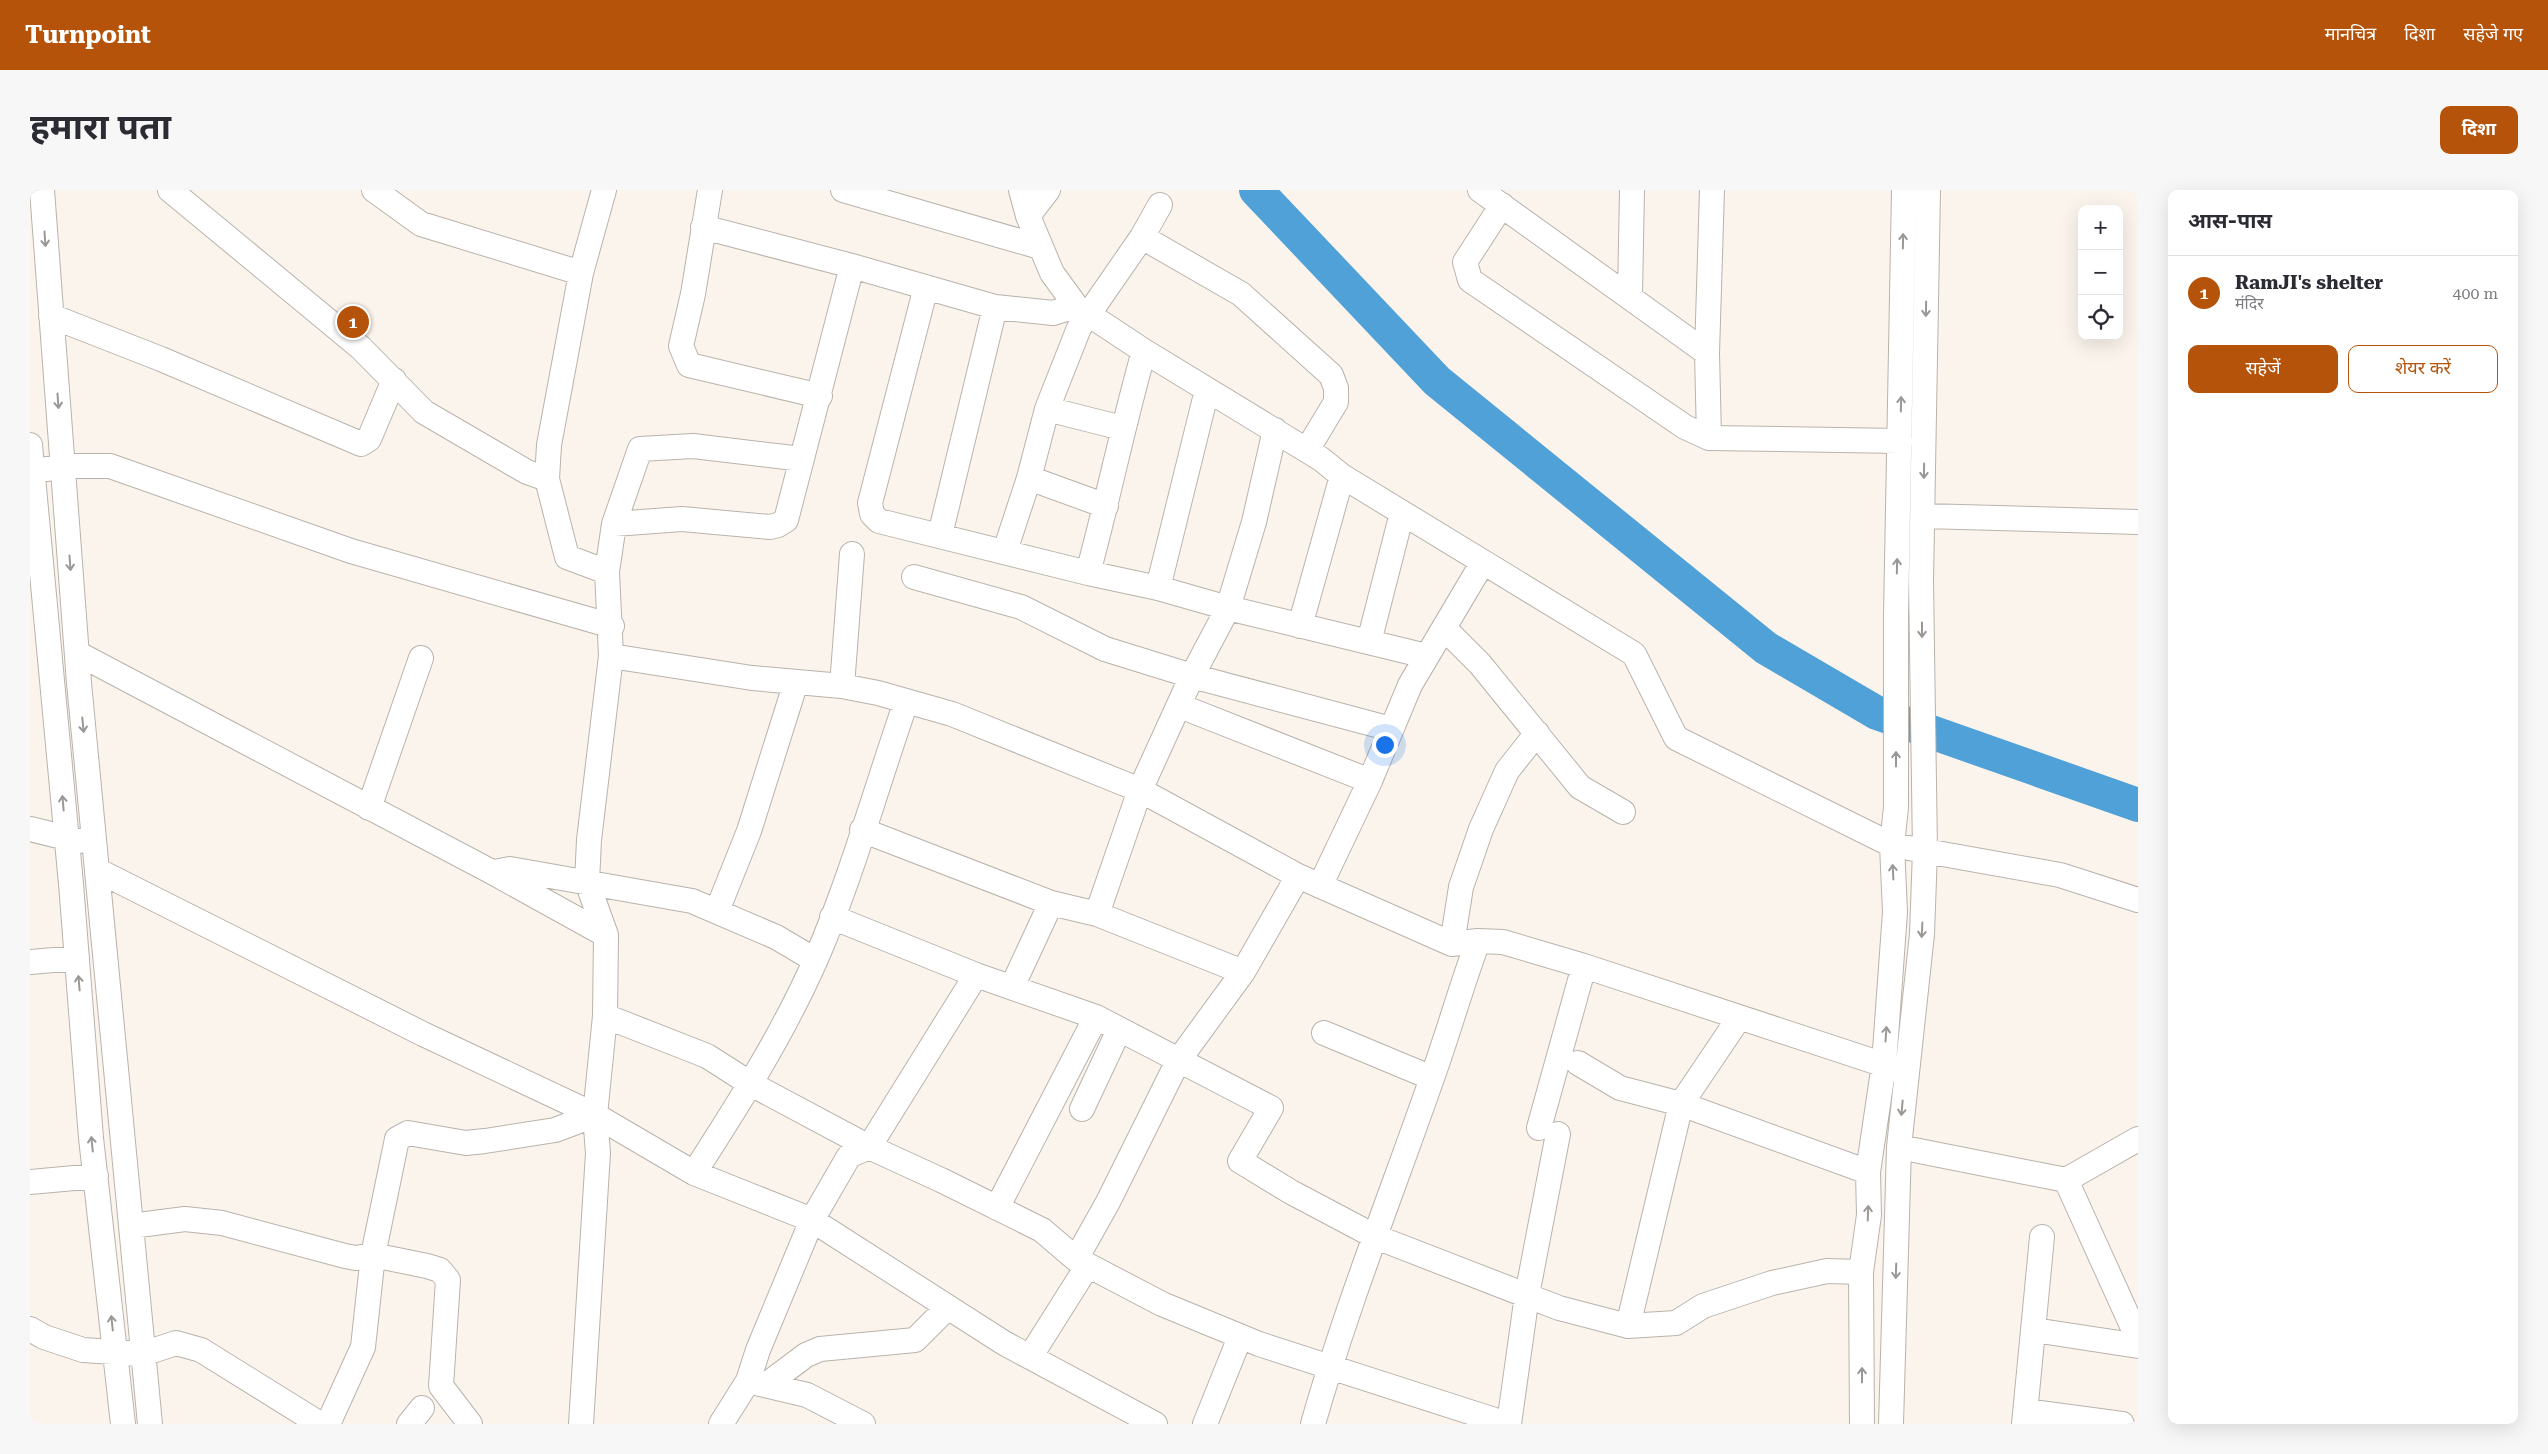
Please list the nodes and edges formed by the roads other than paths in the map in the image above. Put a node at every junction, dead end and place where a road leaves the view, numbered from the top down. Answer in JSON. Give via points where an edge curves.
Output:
{"nodes":[{"id":1,"x":42,"y":190,"type":"edge"},
{"id":2,"x":170,"y":190,"type":"edge"},
{"id":3,"x":374,"y":190,"type":"edge"},
{"id":4,"x":604,"y":190,"type":"edge"},
{"id":5,"x":710,"y":190,"type":"edge"},
{"id":6,"x":843,"y":190,"type":"edge"},
{"id":7,"x":1021,"y":190,"type":"edge"},
{"id":8,"x":1048,"y":190,"type":"edge"},
{"id":9,"x":1480,"y":190,"type":"edge"},
{"id":10,"x":1632,"y":190,"type":"edge"},
{"id":11,"x":1712,"y":190,"type":"edge"},
{"id":12,"x":1904,"y":190,"type":"edge"},
{"id":13,"x":1928,"y":190,"type":"edge"},
{"id":14,"x":1160,"y":205,"type":"dead end"},
{"id":15,"x":1502,"y":205,"type":"junction"},
{"id":16,"x":1028,"y":216,"type":"junction"},
{"id":17,"x":703,"y":227,"type":"junction"},
{"id":18,"x":1142,"y":237,"type":"junction"},
{"id":19,"x":1040,"y":246,"type":"junction"},
{"id":20,"x":852,"y":266,"type":"junction"},
{"id":21,"x":581,"y":273,"type":"junction"},
{"id":22,"x":926,"y":287,"type":"junction"},
{"id":23,"x":1630,"y":295,"type":"junction"},
{"id":24,"x":995,"y":307,"type":"junction"},
{"id":25,"x":1081,"y":310,"type":"junction"},
{"id":26,"x":51,"y":316,"type":"junction"},
{"id":27,"x":1144,"y":351,"type":"junction"},
{"id":28,"x":1708,"y":353,"type":"junction"},
{"id":29,"x":394,"y":380,"type":"junction"},
{"id":30,"x":1207,"y":390,"type":"junction"},
{"id":31,"x":820,"y":396,"type":"junction"},
{"id":32,"x":1047,"y":409,"type":"junction"},
{"id":33,"x":1122,"y":428,"type":"junction"},
{"id":34,"x":1275,"y":430,"type":"junction"},
{"id":35,"x":1710,"y":438,"type":"junction"},
{"id":36,"x":1900,"y":441,"type":"junction"},
{"id":37,"x":30,"y":446,"type":"edge"},
{"id":38,"x":1307,"y":450,"type":"junction"},
{"id":39,"x":802,"y":459,"type":"junction"},
{"id":40,"x":63,"y":466,"type":"junction"},
{"id":41,"x":31,"y":472,"type":"edge"},
{"id":42,"x":1342,"y":476,"type":"junction"},
{"id":43,"x":1029,"y":478,"type":"junction"},
{"id":44,"x":548,"y":479,"type":"junction"},
{"id":45,"x":1106,"y":506,"type":"junction"},
{"id":46,"x":1402,"y":513,"type":"junction"},
{"id":47,"x":1924,"y":516,"type":"junction"},
{"id":48,"x":2138,"y":522,"type":"edge"},
{"id":49,"x":614,"y":524,"type":"junction"},
{"id":50,"x":940,"y":534,"type":"junction"},
{"id":51,"x":1006,"y":551,"type":"junction"},
{"id":52,"x":852,"y":554,"type":"dead end"},
{"id":53,"x":1483,"y":562,"type":"junction"},
{"id":54,"x":607,"y":572,"type":"junction"},
{"id":55,"x":1088,"y":573,"type":"junction"},
{"id":56,"x":36,"y":577,"type":"edge"},
{"id":57,"x":914,"y":577,"type":"dead end"},
{"id":58,"x":1158,"y":588,"type":"junction"},
{"id":59,"x":1228,"y":608,"type":"junction"},
{"id":60,"x":612,"y":626,"type":"junction"},
{"id":61,"x":1300,"y":626,"type":"junction"},
{"id":62,"x":1444,"y":628,"type":"junction"},
{"id":63,"x":1369,"y":642,"type":"junction"},
{"id":64,"x":77,"y":653,"type":"junction"},
{"id":65,"x":611,"y":656,"type":"junction"},
{"id":66,"x":1426,"y":656,"type":"junction"},
{"id":67,"x":421,"y":658,"type":"dead end"},
{"id":68,"x":1192,"y":676,"type":"junction"},
{"id":69,"x":796,"y":682,"type":"junction"},
{"id":70,"x":842,"y":686,"type":"junction"},
{"id":71,"x":906,"y":702,"type":"junction"},
{"id":72,"x":1180,"y":706,"type":"junction"},
{"id":73,"x":1390,"y":729,"type":"junction"},
{"id":74,"x":1537,"y":733,"type":"junction"},
{"id":75,"x":1370,"y":781,"type":"junction"},
{"id":76,"x":1140,"y":790,"type":"junction"},
{"id":77,"x":369,"y":808,"type":"junction"},
{"id":78,"x":1623,"y":812,"type":"dead end"},
{"id":79,"x":30,"y":828,"type":"edge"},
{"id":80,"x":862,"y":830,"type":"junction"},
{"id":81,"x":66,"y":837,"type":"junction"},
{"id":82,"x":94,"y":844,"type":"junction"},
{"id":83,"x":1892,"y":845,"type":"junction"},
{"id":84,"x":1924,"y":850,"type":"junction"},
{"id":85,"x":97,"y":870,"type":"junction"},
{"id":86,"x":492,"y":872,"type":"junction"},
{"id":87,"x":1298,"y":876,"type":"junction"},
{"id":88,"x":587,"y":882,"type":"junction"},
{"id":89,"x":1320,"y":886,"type":"junction"},
{"id":90,"x":2138,"y":900,"type":"edge"},
{"id":91,"x":1051,"y":903,"type":"junction"},
{"id":92,"x":717,"y":910,"type":"junction"},
{"id":93,"x":1096,"y":914,"type":"junction"},
{"id":94,"x":832,"y":917,"type":"junction"},
{"id":95,"x":606,"y":935,"type":"junction"},
{"id":96,"x":1478,"y":941,"type":"junction"},
{"id":97,"x":1452,"y":944,"type":"junction"},
{"id":98,"x":77,"y":958,"type":"junction"},
{"id":99,"x":815,"y":960,"type":"junction"},
{"id":100,"x":30,"y":962,"type":"edge"},
{"id":101,"x":1584,"y":966,"type":"junction"},
{"id":102,"x":1243,"y":972,"type":"junction"},
{"id":103,"x":976,"y":975,"type":"junction"},
{"id":104,"x":1012,"y":987,"type":"junction"},
{"id":105,"x":605,"y":1016,"type":"junction"},
{"id":106,"x":1096,"y":1017,"type":"junction"},
{"id":107,"x":1739,"y":1018,"type":"junction"},
{"id":108,"x":1119,"y":1030,"type":"junction"},
{"id":109,"x":1324,"y":1033,"type":"dead end"},
{"id":110,"x":1178,"y":1061,"type":"junction"},
{"id":111,"x":1578,"y":1063,"type":"dead end"},
{"id":112,"x":1895,"y":1068,"type":"junction"},
{"id":113,"x":1432,"y":1078,"type":"junction"},
{"id":114,"x":751,"y":1084,"type":"junction"},
{"id":115,"x":1681,"y":1104,"type":"junction"},
{"id":116,"x":1082,"y":1109,"type":"dead end"},
{"id":117,"x":595,"y":1115,"type":"junction"},
{"id":118,"x":2137,"y":1141,"type":"edge"},
{"id":119,"x":869,"y":1147,"type":"junction"},
{"id":120,"x":1899,"y":1147,"type":"junction"},
{"id":121,"x":1868,"y":1172,"type":"junction"},
{"id":122,"x":694,"y":1173,"type":"junction"},
{"id":123,"x":96,"y":1176,"type":"junction"},
{"id":124,"x":2066,"y":1180,"type":"junction"},
{"id":125,"x":30,"y":1182,"type":"edge"},
{"id":126,"x":997,"y":1208,"type":"junction"},
{"id":127,"x":812,"y":1220,"type":"junction"},
{"id":128,"x":131,"y":1226,"type":"junction"},
{"id":129,"x":2042,"y":1236,"type":"dead end"},
{"id":130,"x":1376,"y":1237,"type":"junction"},
{"id":131,"x":373,"y":1255,"type":"junction"},
{"id":132,"x":1082,"y":1262,"type":"junction"},
{"id":133,"x":1862,"y":1272,"type":"junction"},
{"id":134,"x":1527,"y":1295,"type":"junction"},
{"id":135,"x":948,"y":1307,"type":"junction"},
{"id":136,"x":1628,"y":1326,"type":"junction"},
{"id":137,"x":30,"y":1329,"type":"edge"},
{"id":138,"x":2034,"y":1330,"type":"junction"},
{"id":139,"x":1240,"y":1336,"type":"junction"},
{"id":140,"x":2138,"y":1339,"type":"edge"},
{"id":141,"x":2138,"y":1346,"type":"edge"},
{"id":142,"x":115,"y":1352,"type":"junction"},
{"id":143,"x":143,"y":1354,"type":"junction"},
{"id":144,"x":1030,"y":1357,"type":"junction"},
{"id":145,"x":1330,"y":1365,"type":"junction"},
{"id":146,"x":757,"y":1383,"type":"junction"},
{"id":147,"x":2025,"y":1417,"type":"edge"},
{"id":148,"x":2106,"y":1423,"type":"edge"},
{"id":149,"x":123,"y":1424,"type":"edge"},
{"id":150,"x":150,"y":1424,"type":"edge"},
{"id":151,"x":320,"y":1424,"type":"edge"},
{"id":152,"x":328,"y":1424,"type":"edge"},
{"id":153,"x":470,"y":1424,"type":"edge"},
{"id":154,"x":581,"y":1424,"type":"edge"},
{"id":155,"x":721,"y":1424,"type":"edge"},
{"id":156,"x":863,"y":1424,"type":"edge"},
{"id":157,"x":1155,"y":1424,"type":"edge"},
{"id":158,"x":1205,"y":1424,"type":"edge"},
{"id":159,"x":1313,"y":1424,"type":"edge"},
{"id":160,"x":1508,"y":1424,"type":"edge"},
{"id":161,"x":1862,"y":1424,"type":"edge"},
{"id":162,"x":1891,"y":1424,"type":"edge"}],
"edges":[{"from":1,"to":26,"type":"street","one_way":true},
{"from":2,"to":29,"type":"street","via":[[361,348]]},
{"from":3,"to":21,"type":"street","via":[[421,224]]},
{"from":4,"to":21,"type":"street"},
{"from":5,"to":17,"type":"street"},
{"from":6,"to":19,"type":"street"},
{"from":7,"to":16,"type":"street"},
{"from":8,"to":16,"type":"street"},
{"from":9,"to":15,"type":"street"},
{"from":10,"to":23,"type":"street"},
{"from":11,"to":28,"type":"street"},
{"from":36,"to":12,"type":"street","one_way":true},
{"from":13,"to":47,"type":"street","one_way":true},
{"from":14,"to":18,"type":"street"},
{"from":15,"to":23,"type":"street"},
{"from":15,"to":35,"type":"street","via":[[1465,262],[1470,280],[1685,427]]},
{"from":16,"to":19,"type":"street"},
{"from":17,"to":20,"type":"street"},
{"from":17,"to":31,"type":"street","via":[[681,346],[689,365]]},
{"from":18,"to":25,"type":"street"},
{"from":18,"to":38,"type":"street","via":[[1241,294],[1331,375],[1336,388],[1336,402]]},
{"from":19,"to":25,"type":"street","via":[[1052,273]]},
{"from":20,"to":22,"type":"street"},
{"from":20,"to":31,"type":"street"},
{"from":21,"to":44,"type":"street","via":[[549,445]]},
{"from":22,"to":24,"type":"street"},
{"from":22,"to":50,"type":"street","via":[[870,503],[872,514],[879,520]]},
{"from":23,"to":28,"type":"street"},
{"from":24,"to":25,"type":"street","via":[[1053,313]]},
{"from":24,"to":50,"type":"street"},
{"from":25,"to":27,"type":"street"},
{"from":25,"to":32,"type":"street","via":[[1079,328]]},
{"from":26,"to":29,"type":"street","via":[[361,444],[369,439]]},
{"from":26,"to":40,"type":"street","one_way":true},
{"from":27,"to":30,"type":"street"},
{"from":27,"to":33,"type":"street"},
{"from":28,"to":35,"type":"street"},
{"from":29,"to":44,"type":"street","via":[[424,412],[527,472]]},
{"from":30,"to":34,"type":"street"},
{"from":30,"to":58,"type":"street"},
{"from":31,"to":39,"type":"street"},
{"from":32,"to":33,"type":"street"},
{"from":32,"to":43,"type":"street"},
{"from":33,"to":45,"type":"street"},
{"from":34,"to":38,"type":"street"},
{"from":34,"to":59,"type":"street","via":[[1254,522]]},
{"from":35,"to":36,"type":"street"},
{"from":83,"to":36,"type":"street","one_way":true,"via":[[1896,808]]},
{"from":37,"to":41,"type":"street"},
{"from":38,"to":42,"type":"street"},
{"from":39,"to":49,"type":"street","via":[[786,520],[778,525],[682,519]]},
{"from":39,"to":49,"type":"street","via":[[693,446],[640,449]]},
{"from":40,"to":41,"type":"street"},
{"from":40,"to":60,"type":"street","via":[[110,466],[351,551]]},
{"from":40,"to":64,"type":"street","one_way":true},
{"from":41,"to":56,"type":"street"},
{"from":42,"to":46,"type":"street"},
{"from":42,"to":61,"type":"street"},
{"from":43,"to":45,"type":"street"},
{"from":43,"to":51,"type":"street"},
{"from":44,"to":54,"type":"street","via":[[567,557]]},
{"from":45,"to":55,"type":"street"},
{"from":46,"to":53,"type":"street"},
{"from":46,"to":63,"type":"street"},
{"from":47,"to":48,"type":"street"},
{"from":47,"to":84,"type":"street","one_way":true,"via":[[1921,581]]},
{"from":49,"to":54,"type":"street"},
{"from":50,"to":51,"type":"street"},
{"from":51,"to":55,"type":"street"},
{"from":52,"to":70,"type":"street"},
{"from":53,"to":62,"type":"street"},
{"from":53,"to":83,"type":"street","via":[[1634,654],[1676,738]]},
{"from":54,"to":60,"type":"street"},
{"from":55,"to":58,"type":"street"},
{"from":81,"to":56,"type":"street","one_way":true},
{"from":57,"to":68,"type":"street","via":[[1021,607],[1105,648]]},
{"from":58,"to":59,"type":"street"},
{"from":59,"to":61,"type":"street"},
{"from":59,"to":68,"type":"street"},
{"from":60,"to":65,"type":"street"},
{"from":61,"to":63,"type":"street"},
{"from":62,"to":66,"type":"street"},
{"from":62,"to":74,"type":"street","via":[[1480,664]]},
{"from":63,"to":66,"type":"street"},
{"from":64,"to":77,"type":"street"},
{"from":64,"to":82,"type":"street","one_way":true},
{"from":65,"to":69,"type":"street"},
{"from":65,"to":88,"type":"street"},
{"from":66,"to":73,"type":"street"},
{"from":67,"to":77,"type":"street"},
{"from":68,"to":72,"type":"street"},
{"from":68,"to":73,"type":"street"},
{"from":69,"to":70,"type":"street"},
{"from":69,"to":92,"type":"street","via":[[749,831]]},
{"from":70,"to":71,"type":"street"},
{"from":71,"to":76,"type":"street","via":[[952,714]]},
{"from":71,"to":80,"type":"street"},
{"from":72,"to":75,"type":"street"},
{"from":72,"to":76,"type":"street"},
{"from":73,"to":75,"type":"street"},
{"from":74,"to":78,"type":"street","via":[[1580,786]]},
{"from":74,"to":97,"type":"street","via":[[1507,771],[1481,829],[1461,887]]},
{"from":75,"to":89,"type":"street"},
{"from":76,"to":87,"type":"street"},
{"from":76,"to":93,"type":"street"},
{"from":77,"to":86,"type":"street"},
{"from":79,"to":81,"type":"street"},
{"from":80,"to":91,"type":"street"},
{"from":80,"to":94,"type":"street"},
{"from":81,"to":82,"type":"street"},
{"from":81,"to":98,"type":"street"},
{"from":82,"to":85,"type":"street"},
{"from":83,"to":84,"type":"street"},
{"from":112,"to":83,"type":"street","one_way":true},
{"from":84,"to":90,"type":"street","via":[[2060,875]]},
{"from":84,"to":112,"type":"street","one_way":true,"via":[[1922,934]]},
{"from":85,"to":117,"type":"street","via":[[423,1034]]},
{"from":85,"to":128,"type":"street"},
{"from":86,"to":88,"type":"street","via":[[510,869]]},
{"from":86,"to":95,"type":"street"},
{"from":87,"to":89,"type":"street"},
{"from":87,"to":102,"type":"street"},
{"from":88,"to":92,"type":"street","via":[[692,901]]},
{"from":88,"to":95,"type":"street"},
{"from":89,"to":97,"type":"street"},
{"from":91,"to":93,"type":"street"},
{"from":91,"to":104,"type":"street"},
{"from":92,"to":99,"type":"street","via":[[776,937]]},
{"from":93,"to":102,"type":"street"},
{"from":94,"to":99,"type":"street"},
{"from":94,"to":103,"type":"street"},
{"from":95,"to":105,"type":"street"},
{"from":96,"to":97,"type":"street"},
{"from":96,"to":101,"type":"street","via":[[1503,942]]},
{"from":96,"to":113,"type":"street"},
{"from":98,"to":100,"type":"street"},
{"from":123,"to":98,"type":"street","one_way":true},
{"from":99,"to":114,"type":"street"},
{"from":101,"to":107,"type":"street"},
{"from":101,"to":134,"type":"street","via":[[1548,1131]]},
{"from":102,"to":110,"type":"street"},
{"from":103,"to":104,"type":"street"},
{"from":103,"to":119,"type":"street"},
{"from":104,"to":106,"type":"street"},
{"from":105,"to":114,"type":"street","via":[[706,1056]]},
{"from":105,"to":117,"type":"street"},
{"from":106,"to":108,"type":"street"},
{"from":106,"to":126,"type":"street"},
{"from":107,"to":112,"type":"street"},
{"from":107,"to":115,"type":"street"},
{"from":108,"to":110,"type":"street"},
{"from":108,"to":116,"type":"street"},
{"from":109,"to":113,"type":"street"},
{"from":110,"to":130,"type":"street","via":[[1270,1108],[1240,1161]]},
{"from":110,"to":132,"type":"street"},
{"from":111,"to":115,"type":"street","via":[[1620,1088]]},
{"from":112,"to":120,"type":"street","one_way":true},
{"from":112,"to":121,"type":"street"},
{"from":113,"to":130,"type":"street"},
{"from":114,"to":119,"type":"street"},
{"from":114,"to":122,"type":"street"},
{"from":115,"to":121,"type":"street"},
{"from":115,"to":136,"type":"street"},
{"from":117,"to":122,"type":"street"},
{"from":117,"to":131,"type":"street","via":[[555,1130],[466,1143],[408,1133],[401,1135],[397,1138]]},
{"from":117,"to":154,"type":"street","via":[[598,1153]]},
{"from":118,"to":124,"type":"street"},
{"from":119,"to":126,"type":"street"},
{"from":119,"to":127,"type":"street","via":[[849,1156]]},
{"from":120,"to":124,"type":"street"},
{"from":120,"to":162,"type":"street","one_way":true},
{"from":133,"to":121,"type":"street","one_way":true,"via":[[1869,1215]]},
{"from":122,"to":127,"type":"street"},
{"from":123,"to":125,"type":"street"},
{"from":142,"to":123,"type":"street","one_way":true},
{"from":124,"to":140,"type":"street"},
{"from":126,"to":132,"type":"street","via":[[1042,1230]]},
{"from":127,"to":135,"type":"street"},
{"from":127,"to":146,"type":"street","via":[[758,1350]]},
{"from":128,"to":131,"type":"street","via":[[184,1219],[213,1222],[345,1256]]},
{"from":128,"to":143,"type":"street"},
{"from":129,"to":138,"type":"street"},
{"from":130,"to":134,"type":"street"},
{"from":130,"to":145,"type":"street"},
{"from":131,"to":152,"type":"street","via":[[363,1347]]},
{"from":131,"to":153,"type":"street","via":[[427,1266],[445,1274],[448,1293],[441,1386]]},
{"from":132,"to":139,"type":"street","via":[[1162,1304]]},
{"from":132,"to":144,"type":"street"},
{"from":133,"to":136,"type":"street","via":[[1827,1271],[1772,1283],[1703,1306],[1676,1323]]},
{"from":161,"to":133,"type":"street","one_way":true},
{"from":134,"to":136,"type":"street","via":[[1559,1308]]},
{"from":134,"to":160,"type":"street"},
{"from":135,"to":144,"type":"street"},
{"from":135,"to":146,"type":"street","via":[[915,1340],[820,1349]]},
{"from":137,"to":142,"type":"street","via":[[83,1350]]},
{"from":138,"to":141,"type":"street"},
{"from":138,"to":147,"type":"street"},
{"from":139,"to":145,"type":"street"},
{"from":139,"to":158,"type":"street"},
{"from":142,"to":143,"type":"street"},
{"from":142,"to":149,"type":"street"},
{"from":143,"to":150,"type":"street"},
{"from":143,"to":151,"type":"street","via":[[176,1343],[201,1350]]},
{"from":144,"to":157,"type":"street"},
{"from":145,"to":159,"type":"street"},
{"from":145,"to":160,"type":"street"},
{"from":146,"to":155,"type":"street"},
{"from":146,"to":156,"type":"street","via":[[807,1395]]},
{"from":147,"to":148,"type":"street"}]}
